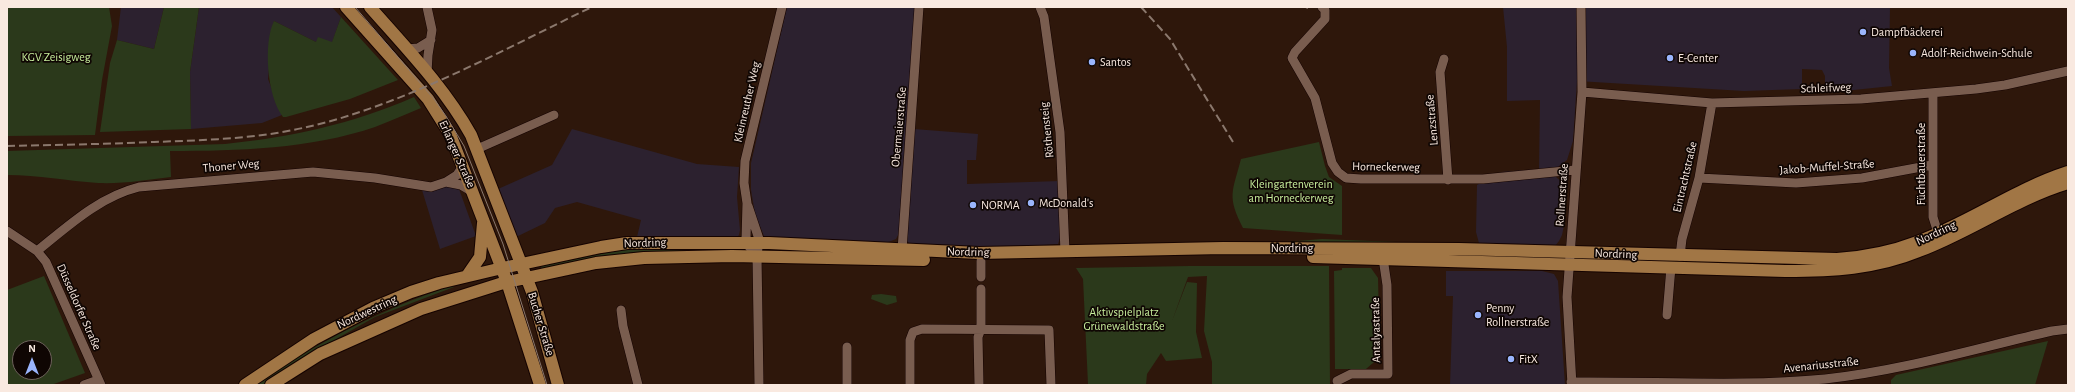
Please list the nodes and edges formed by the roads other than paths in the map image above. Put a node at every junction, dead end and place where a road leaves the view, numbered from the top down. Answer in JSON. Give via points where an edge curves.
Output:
{"nodes":[{"id":1,"x":346,"y":7,"type":"edge"},
{"id":2,"x":370,"y":7,"type":"edge"},
{"id":3,"x":427,"y":7,"type":"edge"},
{"id":4,"x":782,"y":7,"type":"edge"},
{"id":5,"x":919,"y":7,"type":"edge"},
{"id":6,"x":1040,"y":7,"type":"edge"},
{"id":7,"x":1322,"y":7,"type":"edge"},
{"id":8,"x":1581,"y":7,"type":"edge"},
{"id":9,"x":431,"y":40,"type":"junction"},
{"id":10,"x":407,"y":49,"type":"junction"},
{"id":11,"x":1444,"y":59,"type":"dead end"},
{"id":12,"x":2068,"y":71,"type":"edge"},
{"id":13,"x":427,"y":73,"type":"junction"},
{"id":14,"x":1582,"y":92,"type":"junction"},
{"id":15,"x":1933,"y":94,"type":"junction"},
{"id":16,"x":1712,"y":103,"type":"junction"},
{"id":17,"x":554,"y":115,"type":"dead end"},
{"id":18,"x":477,"y":149,"type":"junction"},
{"id":19,"x":1932,"y":165,"type":"junction"},
{"id":20,"x":463,"y":166,"type":"junction"},
{"id":21,"x":1576,"y":170,"type":"junction"},
{"id":22,"x":2068,"y":172,"type":"edge"},
{"id":23,"x":1698,"y":178,"type":"junction"},
{"id":24,"x":1448,"y":180,"type":"junction"},
{"id":25,"x":446,"y":182,"type":"junction"},
{"id":26,"x":2068,"y":183,"type":"edge"},
{"id":27,"x":473,"y":192,"type":"junction"},
{"id":28,"x":484,"y":220,"type":"junction"},
{"id":29,"x":7,"y":231,"type":"edge"},
{"id":30,"x":1938,"y":233,"type":"junction"},
{"id":31,"x":753,"y":243,"type":"junction"},
{"id":32,"x":902,"y":250,"type":"junction"},
{"id":33,"x":37,"y":251,"type":"junction"},
{"id":34,"x":1065,"y":252,"type":"junction"},
{"id":35,"x":757,"y":256,"type":"junction"},
{"id":36,"x":1680,"y":256,"type":"junction"},
{"id":37,"x":1383,"y":258,"type":"junction"},
{"id":38,"x":1569,"y":258,"type":"junction"},
{"id":39,"x":981,"y":261,"type":"junction"},
{"id":40,"x":521,"y":264,"type":"junction"},
{"id":41,"x":1671,"y":267,"type":"junction"},
{"id":42,"x":502,"y":268,"type":"junction"},
{"id":43,"x":467,"y":276,"type":"junction"},
{"id":44,"x":981,"y":277,"type":"dead end"},
{"id":45,"x":527,"y":278,"type":"junction"},
{"id":46,"x":507,"y":282,"type":"junction"},
{"id":47,"x":981,"y":289,"type":"dead end"},
{"id":48,"x":621,"y":310,"type":"dead end"},
{"id":49,"x":1667,"y":315,"type":"dead end"},
{"id":50,"x":981,"y":329,"type":"junction"},
{"id":51,"x":2068,"y":329,"type":"edge"},
{"id":52,"x":847,"y":347,"type":"dead end"},
{"id":53,"x":1337,"y":381,"type":"dead end"},
{"id":54,"x":99,"y":382,"type":"edge"},
{"id":55,"x":1572,"y":383,"type":"edge"},
{"id":56,"x":1780,"y":384,"type":"edge"},
{"id":57,"x":84,"y":385,"type":"edge"},
{"id":58,"x":245,"y":385,"type":"edge"},
{"id":59,"x":271,"y":385,"type":"edge"},
{"id":60,"x":540,"y":385,"type":"edge"},
{"id":61,"x":558,"y":385,"type":"edge"},
{"id":62,"x":638,"y":385,"type":"edge"},
{"id":63,"x":759,"y":385,"type":"edge"},
{"id":64,"x":847,"y":385,"type":"edge"},
{"id":65,"x":910,"y":385,"type":"edge"},
{"id":66,"x":979,"y":385,"type":"edge"},
{"id":67,"x":1051,"y":385,"type":"edge"}],
"edges":[{"from":1,"to":20,"type":"main road","name":"Erlanger Straße","via":[[432,104],[450,134]]},
{"from":2,"to":10,"type":"main road","name":"Erlanger Straße"},
{"from":3,"to":9,"type":"street","via":[[432,26]]},
{"from":4,"to":31,"type":"street","name":"Kleinreuther Weg","via":[[745,161],[744,183],[747,202],[756,230]]},
{"from":5,"to":32,"type":"street","name":"Obermaierstraße"},
{"from":6,"to":34,"type":"street","name":"Röthensteig","via":[[1044,18],[1060,132]]},
{"from":7,"to":24,"type":"street","name":"Horneckerweg","via":[[1325,10],[1325,19],[1292,58],[1315,98],[1334,168],[1343,176],[1353,179]]},
{"from":8,"to":14,"type":"street","name":"Rollnerstraße"},
{"from":9,"to":10,"type":"street","via":[[418,48]]},
{"from":9,"to":13,"type":"street"},
{"from":10,"to":13,"type":"main road","name":"Erlanger Straße"},
{"from":11,"to":24,"type":"street","name":"Lenzstraße","via":[[1440,72]]},
{"from":12,"to":15,"type":"street","name":"Schleifweg","via":[[2006,85]]},
{"from":13,"to":18,"type":"main road","name":"Erlanger Straße","via":[[457,111]]},
{"from":14,"to":16,"type":"street","name":"Schleifweg"},
{"from":14,"to":21,"type":"street","name":"Rollnerstraße"},
{"from":15,"to":16,"type":"street","name":"Schleifweg","via":[[1861,99]]},
{"from":15,"to":19,"type":"street","name":"Füchtbauerstraße"},
{"from":16,"to":23,"type":"street","name":"Eintrachtstraße"},
{"from":17,"to":18,"type":"street"},
{"from":18,"to":40,"type":"main road","name":"Erlanger Straße"},
{"from":19,"to":23,"type":"street","name":"Jakob-Muffel-Straße","via":[[1862,178],[1796,183]]},
{"from":19,"to":30,"type":"street","name":"Füchtbauerstraße","via":[[1933,218]]},
{"from":20,"to":25,"type":"street","name":"Thoner Weg","via":[[457,176]]},
{"from":20,"to":27,"type":"main road","name":"Erlanger Straße"},
{"from":21,"to":24,"type":"street","name":"Horneckerweg"},
{"from":21,"to":38,"type":"street","name":"Rollnerstraße"},
{"from":22,"to":30,"type":"main road","name":"Nordring","via":[[2019,191]]},
{"from":23,"to":36,"type":"street","name":"Eintrachtstraße"},
{"from":25,"to":27,"type":"street","name":"Thoner Weg","via":[[461,184]]},
{"from":25,"to":33,"type":"street","name":"Thoner Weg","via":[[423,187],[374,178],[313,172],[139,187],[125,190],[98,204]]},
{"from":26,"to":41,"type":"main road","name":"Nordring","via":[[2018,202],[1929,247],[1875,265],[1823,271]]},
{"from":27,"to":28,"type":"main road","name":"Erlanger Straße"},
{"from":28,"to":42,"type":"main road","name":"Erlanger Straße"},
{"from":28,"to":43,"type":"main road","via":[[480,257]]},
{"from":29,"to":33,"type":"street","name":"Düsseldorfer Straße"},
{"from":30,"to":36,"type":"main road","name":"Nordring","via":[[1888,251],[1837,259]]},
{"from":31,"to":32,"type":"main road","name":"Nordring","via":[[862,246]]},
{"from":31,"to":35,"type":"street","name":"Kleinreuther Weg"},
{"from":31,"to":40,"type":"main road","name":"Nordring","via":[[627,243],[600,246]]},
{"from":32,"to":34,"type":"main road","name":"Nordring","via":[[971,253]]},
{"from":33,"to":54,"type":"street","name":"Düsseldorfer Straße","via":[[46,262]]},
{"from":34,"to":38,"type":"main road","name":"Nordring","via":[[1223,248],[1443,249]]},
{"from":35,"to":39,"type":"main road","name":"Nordring"},
{"from":35,"to":45,"type":"main road","name":"Nordring","via":[[622,260]]},
{"from":35,"to":63,"type":"street"},
{"from":36,"to":38,"type":"main road","name":"Nordring"},
{"from":37,"to":38,"type":"main road","name":"Nordring"},
{"from":37,"to":39,"type":"main road","name":"Nordring","via":[[1240,256]]},
{"from":37,"to":53,"type":"street","name":"Antalyastraße","via":[[1387,284],[1388,374],[1351,374]]},
{"from":38,"to":41,"type":"main road","name":"Nordring"},
{"from":38,"to":55,"type":"street","name":"Rollnerstraße","via":[[1566,304]]},
{"from":39,"to":44,"type":"street"},
{"from":40,"to":42,"type":"main road","name":"Nordring"},
{"from":40,"to":45,"type":"main road","name":"Bucher Straße"},
{"from":41,"to":49,"type":"street"},
{"from":42,"to":43,"type":"main road","name":"Nordwestring"},
{"from":42,"to":46,"type":"main road","name":"Erlanger Straße"},
{"from":43,"to":58,"type":"main road","name":"Nordwestring","via":[[411,292],[360,314],[305,344]]},
{"from":45,"to":46,"type":"main road","name":"Nordring"},
{"from":45,"to":61,"type":"main road","name":"Bucher Straße"},
{"from":46,"to":59,"type":"main road","name":"Nordwestring","via":[[451,298],[397,318],[320,354]]},
{"from":46,"to":60,"type":"main road","name":"Bucher Straße"},
{"from":47,"to":50,"type":"street"},
{"from":48,"to":62,"type":"street"},
{"from":50,"to":65,"type":"street","via":[[922,329],[913,332],[910,340]]},
{"from":50,"to":66,"type":"street","via":[[978,337]]},
{"from":50,"to":67,"type":"street","via":[[1049,330]]},
{"from":51,"to":56,"type":"street","name":"Avenariusstraße","via":[[1860,374]]},
{"from":52,"to":64,"type":"street"},
{"from":54,"to":57,"type":"street"},
{"from":55,"to":56,"type":"street","name":"Avenariusstraße"}]}
